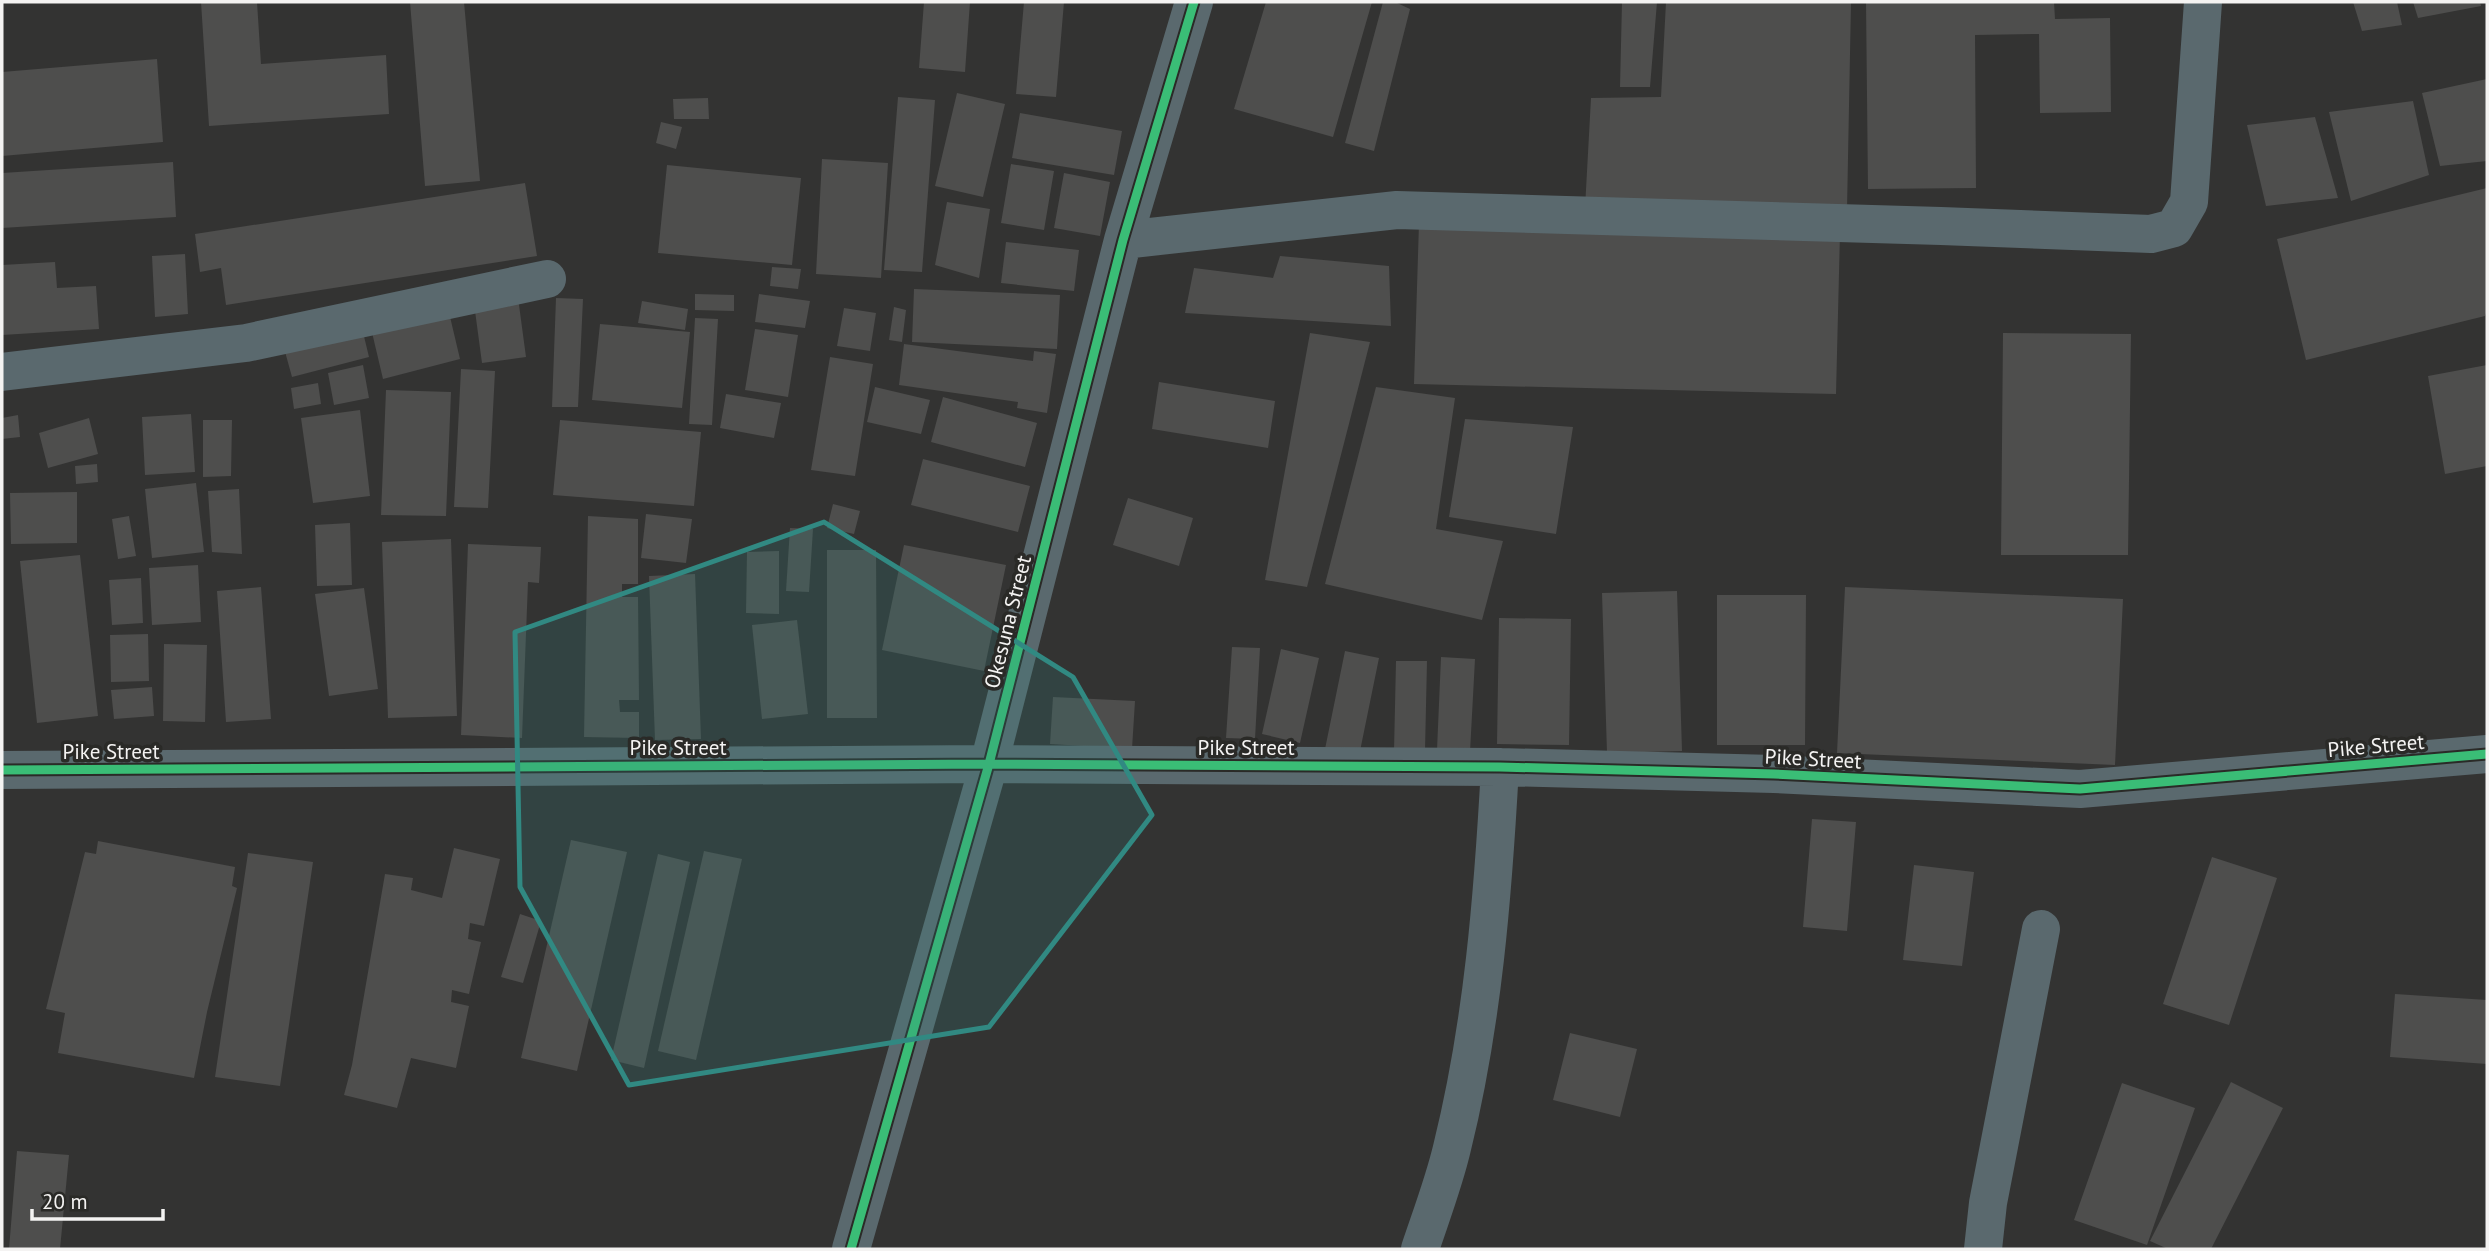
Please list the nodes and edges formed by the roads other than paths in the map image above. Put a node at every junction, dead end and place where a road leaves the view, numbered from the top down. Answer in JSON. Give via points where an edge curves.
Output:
{"nodes":[{"id":1,"x":1194,"y":2,"type":"edge"},
{"id":2,"x":2203,"y":2,"type":"edge"},
{"id":3,"x":1123,"y":240,"type":"junction"},
{"id":4,"x":547,"y":279,"type":"dead end"},
{"id":5,"x":2,"y":372,"type":"edge"},
{"id":6,"x":2487,"y":754,"type":"edge"},
{"id":7,"x":989,"y":764,"type":"junction"},
{"id":8,"x":1500,"y":767,"type":"junction"},
{"id":9,"x":2,"y":770,"type":"edge"},
{"id":10,"x":2041,"y":929,"type":"dead end"},
{"id":11,"x":851,"y":1249,"type":"edge"},
{"id":12,"x":1420,"y":1249,"type":"edge"},
{"id":13,"x":1983,"y":1249,"type":"edge"}],
"edges":[{"from":1,"to":3,"type":"street","name":"Okesuna Street"},
{"from":2,"to":3,"type":"street","via":[[2189,202],[2174,228],[2151,234],[1397,210]]},
{"from":3,"to":7,"type":"street","name":"Okesuna Street"},
{"from":4,"to":5,"type":"street","via":[[246,343]]},
{"from":6,"to":8,"type":"street","name":"Pike Street","via":[[2080,789]]},
{"from":7,"to":8,"type":"street","name":"Pike Street"},
{"from":7,"to":9,"type":"street","name":"Pike Street"},
{"from":7,"to":11,"type":"street","name":"Okesuna Street"},
{"from":8,"to":12,"type":"street","via":[[1489,925],[1472,1055],[1452,1150]]},
{"from":10,"to":13,"type":"street"}]}
